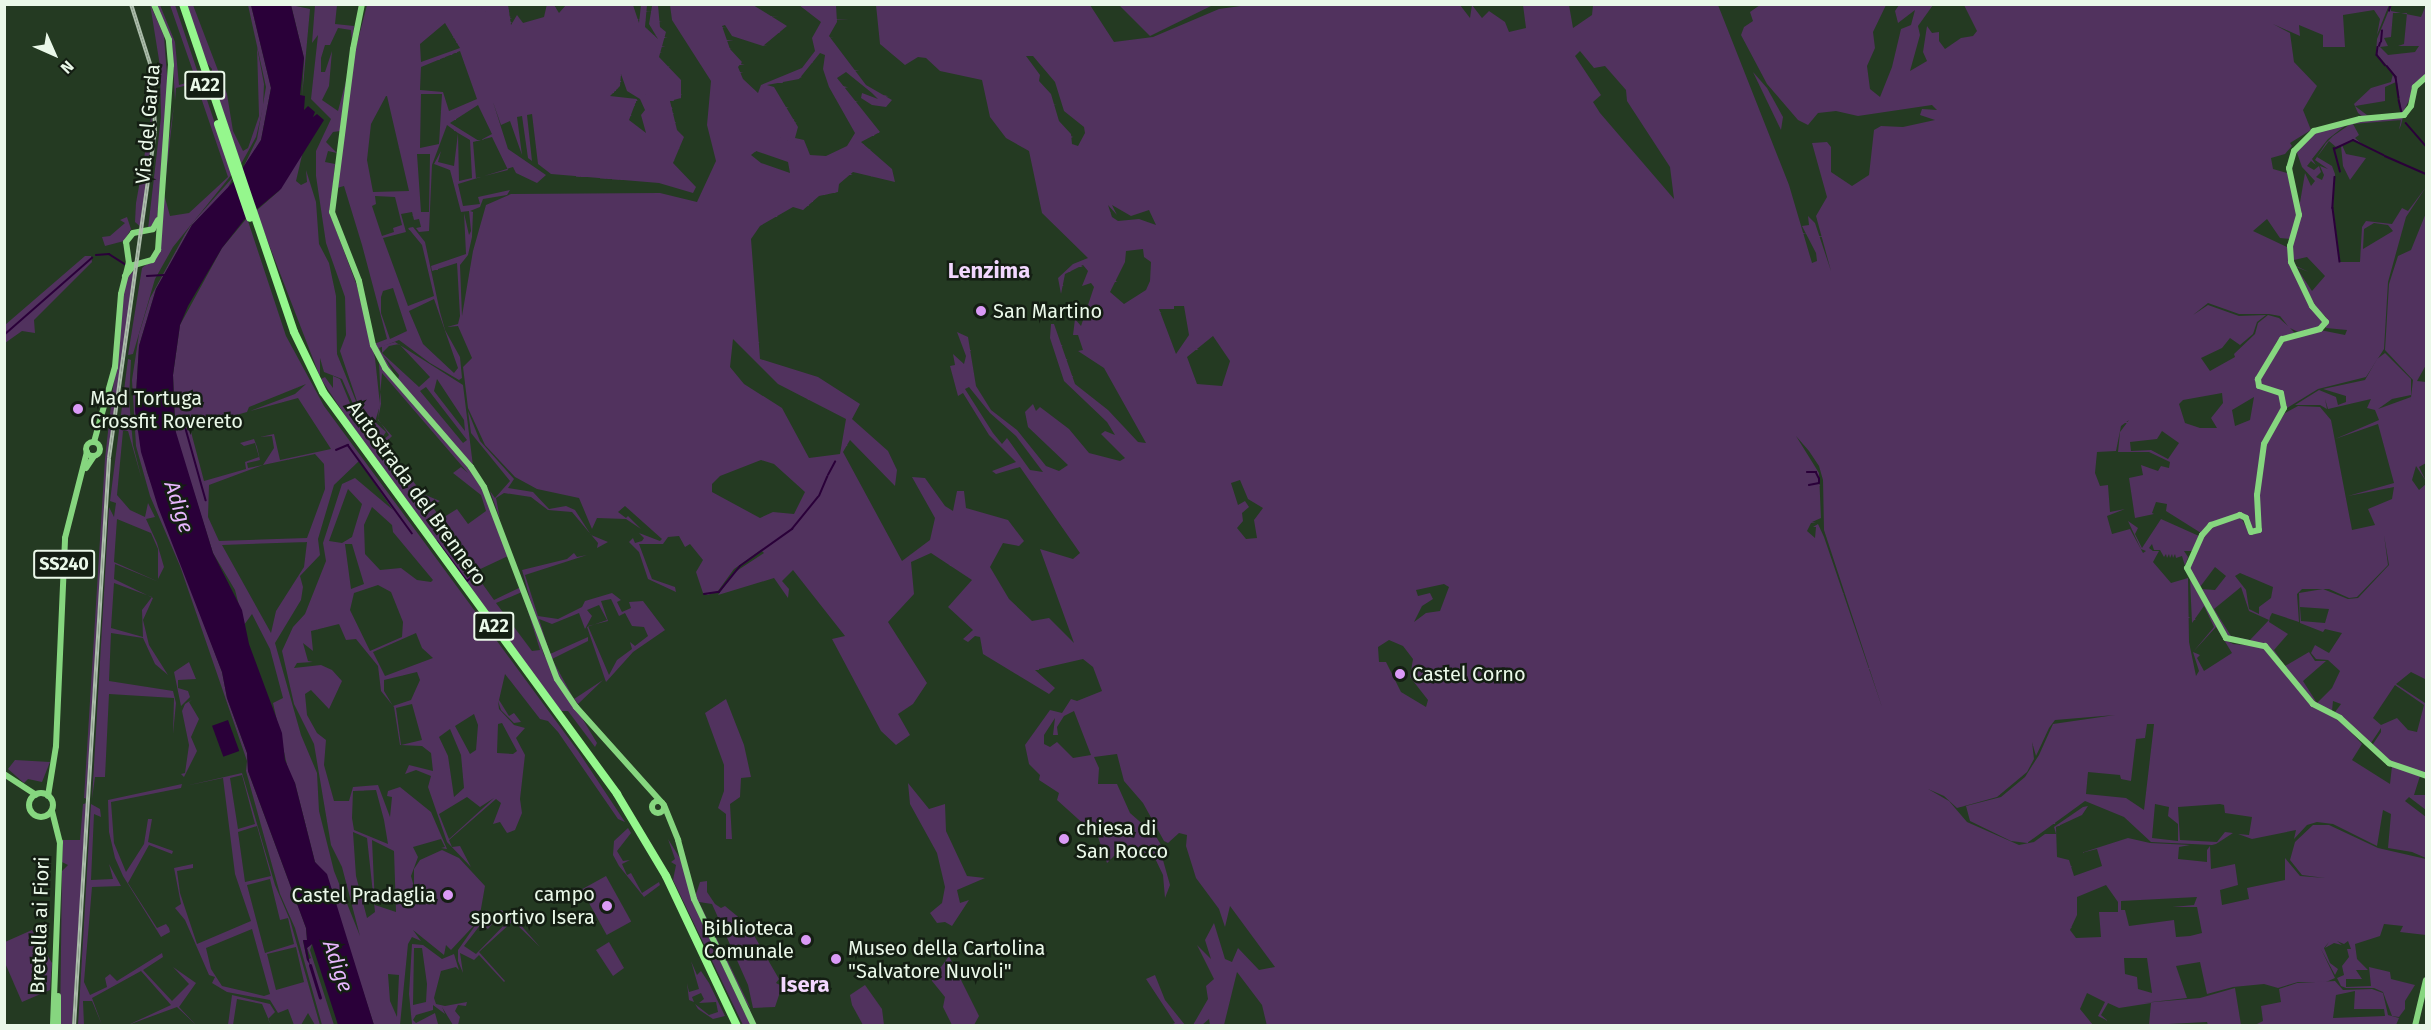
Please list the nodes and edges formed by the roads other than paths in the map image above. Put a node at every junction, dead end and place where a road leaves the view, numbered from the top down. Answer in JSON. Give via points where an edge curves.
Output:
{"nodes":[{"id":1,"x":154,"y":4,"type":"edge"},
{"id":2,"x":181,"y":4,"type":"edge"},
{"id":3,"x":362,"y":4,"type":"edge"},
{"id":4,"x":2427,"y":77,"type":"edge"},
{"id":5,"x":159,"y":213,"type":"junction"},
{"id":6,"x":146,"y":231,"type":"junction"},
{"id":7,"x":158,"y":248,"type":"junction"},
{"id":8,"x":129,"y":258,"type":"junction"},
{"id":9,"x":138,"y":264,"type":"junction"},
{"id":10,"x":125,"y":276,"type":"junction"},
{"id":11,"x":94,"y":442,"type":"junction"},
{"id":12,"x":87,"y":452,"type":"junction"},
{"id":13,"x":94,"y":456,"type":"junction"},
{"id":14,"x":58,"y":678,"type":"junction"},
{"id":15,"x":4,"y":774,"type":"edge"},
{"id":16,"x":2427,"y":776,"type":"edge"},
{"id":17,"x":49,"y":780,"type":"junction"},
{"id":18,"x":15,"y":783,"type":"junction"},
{"id":19,"x":644,"y":785,"type":"junction"},
{"id":20,"x":38,"y":794,"type":"junction"},
{"id":21,"x":48,"y":796,"type":"junction"},
{"id":22,"x":29,"y":803,"type":"junction"},
{"id":23,"x":653,"y":803,"type":"junction"},
{"id":24,"x":663,"y":804,"type":"junction"},
{"id":25,"x":52,"y":811,"type":"junction"},
{"id":26,"x":657,"y":814,"type":"junction"},
{"id":27,"x":45,"y":816,"type":"junction"},
{"id":28,"x":57,"y":826,"type":"junction"},
{"id":29,"x":674,"y":830,"type":"junction"},
{"id":30,"x":56,"y":946,"type":"junction"},
{"id":31,"x":2427,"y":980,"type":"edge"},
{"id":32,"x":53,"y":1026,"type":"edge"},
{"id":33,"x":58,"y":1026,"type":"edge"},
{"id":34,"x":735,"y":1026,"type":"edge"},
{"id":35,"x":754,"y":1026,"type":"edge"},
{"id":36,"x":2415,"y":1026,"type":"edge"}],
"edges":[{"from":1,"to":5,"type":"main road","name":"Via del Garda","via":[[170,50],[170,102]]},
{"from":2,"to":34,"type":"highway","name":"Autostrada del Brennero","number":"A22","via":[[289,333],[319,392],[620,806],[662,878]]},
{"from":3,"to":19,"type":"main road","via":[[332,212],[359,281],[373,345],[385,368],[475,473],[520,574],[557,679]]},
{"from":4,"to":16,"type":"main road","via":[[2415,87],[2404,115],[2360,119],[2316,130],[2294,151],[2289,168],[2299,215],[2290,246],[2291,262],[2308,298],[2326,322],[2319,329],[2282,339],[2258,379],[2259,386],[2281,393],[2284,408],[2264,444],[2257,495],[2259,531],[2251,532],[2246,518],[2240,514],[2214,524],[2202,535],[2187,569],[2228,640],[2265,646],[2313,704],[2340,718],[2389,763]]},
{"from":5,"to":6,"type":"main road","name":"Via del Garda","via":[[156,226]]},
{"from":5,"to":7,"type":"main road","name":"Via del Garda"},
{"from":6,"to":7,"type":"main road","via":[[155,238]]},
{"from":6,"to":8,"type":"main road","name":"Via del Garda","via":[[128,238],[125,250]]},
{"from":7,"to":9,"type":"main road","via":[[152,260]]},
{"from":8,"to":9,"type":"main road"},
{"from":8,"to":10,"type":"main road","name":"Via del Garda"},
{"from":9,"to":10,"type":"main road"},
{"from":10,"to":11,"type":"main road","name":"Via del Garda","via":[[113,377]]},
{"from":11,"to":12,"type":"main road","name":"Via del Garda","via":[[87,445]]},
{"from":11,"to":13,"type":"main road","name":"Via del Garda","via":[[100,450]]},
{"from":12,"to":13,"type":"main road"},
{"from":12,"to":14,"type":"main road","name":"Via del Garda","number":"SS240","via":[[66,526]]},
{"from":13,"to":14,"type":"main road","name":"Via del Garda","number":"SS240","via":[[79,486],[68,527]]},
{"from":14,"to":17,"type":"main road","name":"Via del Garda","number":"SS240","via":[[56,746]]},
{"from":15,"to":18,"type":"main road"},
{"from":17,"to":20,"type":"main road","name":"Via del Garda"},
{"from":17,"to":21,"type":"main road","name":"Via del Garda"},
{"from":18,"to":20,"type":"main road"},
{"from":18,"to":22,"type":"main road"},
{"from":19,"to":23,"type":"main road"},
{"from":19,"to":24,"type":"main road"},
{"from":20,"to":21,"type":"main road"},
{"from":20,"to":22,"type":"main road","name":"Via del Garda"},
{"from":21,"to":25,"type":"main road","name":"Via del Garda"},
{"from":22,"to":27,"type":"main road","via":[[35,815]]},
{"from":23,"to":24,"type":"main road"},
{"from":23,"to":26,"type":"main road","via":[[652,811]]},
{"from":24,"to":26,"type":"main road"},
{"from":24,"to":29,"type":"main road"},
{"from":25,"to":27,"type":"main road"},
{"from":25,"to":28,"type":"main road","name":"Bretella ai Fiori"},
{"from":26,"to":29,"type":"main road"},
{"from":27,"to":28,"type":"main road"},
{"from":28,"to":30,"type":"main road","name":"Bretella ai Fiori","via":[[60,842]]},
{"from":29,"to":35,"type":"main road","via":[[694,899]]},
{"from":30,"to":32,"type":"main road","name":"Bretella ai Fiori"},
{"from":30,"to":33,"type":"main road"},
{"from":31,"to":36,"type":"main road"}]}
